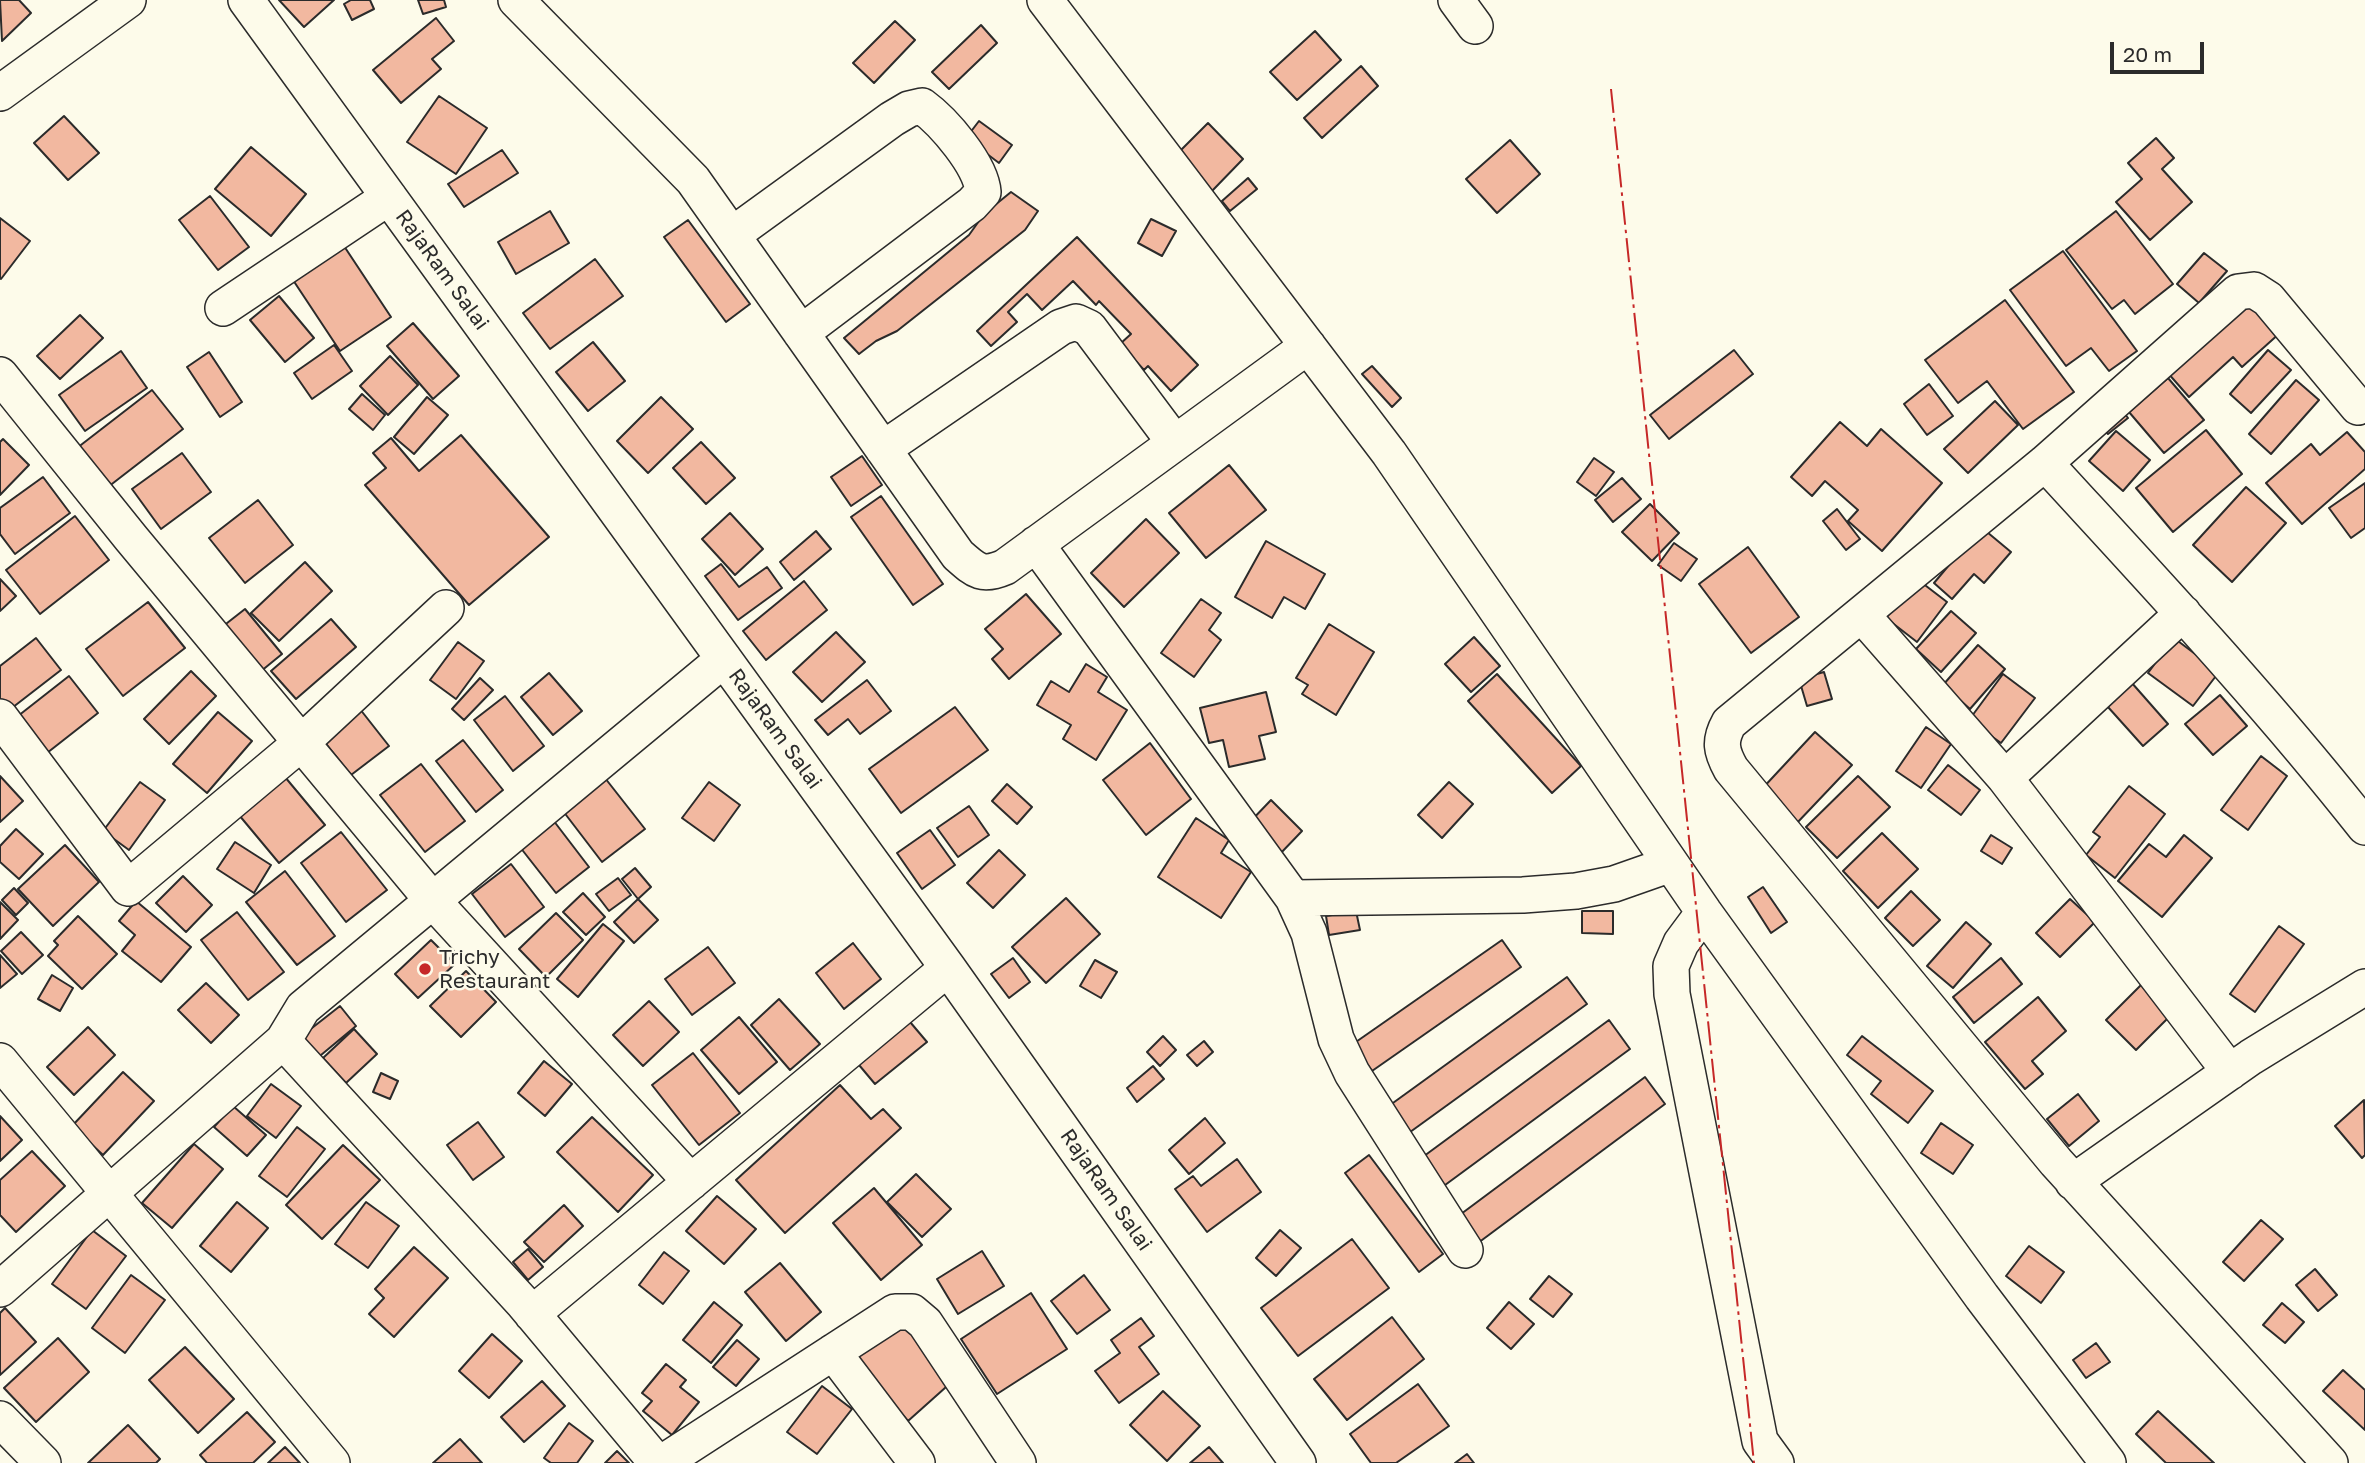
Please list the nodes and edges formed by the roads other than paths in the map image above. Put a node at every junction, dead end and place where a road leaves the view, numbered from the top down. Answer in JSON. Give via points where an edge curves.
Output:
{"nodes":[{"id":1,"x":128,"y":0,"type":"edge"},
{"id":2,"x":246,"y":0,"type":"edge"},
{"id":3,"x":516,"y":0,"type":"edge"},
{"id":4,"x":1045,"y":0,"type":"edge"},
{"id":5,"x":0,"y":93,"type":"edge"},
{"id":6,"x":389,"y":197,"type":"junction"},
{"id":7,"x":732,"y":235,"type":"junction"},
{"id":8,"x":223,"y":308,"type":"dead end"},
{"id":9,"x":801,"y":333,"type":"junction"},
{"id":10,"x":1308,"y":346,"type":"junction"},
{"id":11,"x":0,"y":374,"type":"edge"},
{"id":12,"x":2363,"y":408,"type":"edge"},
{"id":13,"x":1175,"y":443,"type":"junction"},
{"id":14,"x":883,"y":449,"type":"junction"},
{"id":15,"x":2045,"y":463,"type":"junction"},
{"id":16,"x":1036,"y":544,"type":"junction"},
{"id":17,"x":446,"y":608,"type":"dead end"},
{"id":18,"x":2183,"y":613,"type":"junction"},
{"id":19,"x":1862,"y":615,"type":"junction"},
{"id":20,"x":724,"y":659,"type":"junction"},
{"id":21,"x":0,"y":717,"type":"edge"},
{"id":22,"x":301,"y":743,"type":"junction"},
{"id":23,"x":2005,"y":778,"type":"junction"},
{"id":24,"x":2365,"y":827,"type":"edge"},
{"id":25,"x":1671,"y":864,"type":"junction"},
{"id":26,"x":1293,"y":898,"type":"junction"},
{"id":27,"x":433,"y":901,"type":"junction"},
{"id":28,"x":1704,"y":912,"type":"junction"},
{"id":29,"x":948,"y":968,"type":"junction"},
{"id":30,"x":2365,"y":987,"type":"edge"},
{"id":31,"x":283,"y":1041,"type":"junction"},
{"id":32,"x":0,"y":1061,"type":"edge"},
{"id":33,"x":2230,"y":1072,"type":"junction"},
{"id":34,"x":691,"y":1182,"type":"junction"},
{"id":35,"x":2073,"y":1182,"type":"junction"},
{"id":36,"x":109,"y":1194,"type":"junction"},
{"id":37,"x":1465,"y":1250,"type":"dead end"},
{"id":38,"x":0,"y":1289,"type":"edge"},
{"id":39,"x":532,"y":1314,"type":"junction"},
{"id":40,"x":833,"y":1352,"type":"junction"},
{"id":41,"x":0,"y":1419,"type":"edge"},
{"id":42,"x":43,"y":1463,"type":"edge"},
{"id":43,"x":332,"y":1463,"type":"edge"},
{"id":44,"x":657,"y":1463,"type":"edge"},
{"id":45,"x":662,"y":1463,"type":"edge"},
{"id":46,"x":917,"y":1463,"type":"edge"},
{"id":47,"x":1017,"y":1463,"type":"edge"},
{"id":48,"x":1298,"y":1463,"type":"edge"},
{"id":49,"x":1776,"y":1463,"type":"edge"},
{"id":50,"x":2108,"y":1463,"type":"edge"},
{"id":51,"x":2330,"y":1463,"type":"edge"}],
"edges":[{"from":1,"to":5,"type":"street"},
{"from":2,"to":6,"type":"street","name":"RajaRam Salai"},
{"from":3,"to":7,"type":"street","via":[[693,180]]},
{"from":4,"to":10,"type":"street"},
{"from":6,"to":8,"type":"street"},
{"from":6,"to":20,"type":"street","name":"RajaRam Salai"},
{"from":7,"to":9,"type":"street"},
{"from":7,"to":9,"type":"street","via":[[909,109],[922,106],[934,115],[976,167],[983,192],[972,204]]},
{"from":9,"to":14,"type":"street"},
{"from":10,"to":13,"type":"street"},
{"from":10,"to":25,"type":"street","via":[[1389,453]]},
{"from":11,"to":22,"type":"street"},
{"from":12,"to":15,"type":"street","via":[[2268,299],[2254,290],[2238,292]]},
{"from":13,"to":14,"type":"street","via":[[1089,328],[1076,322],[1061,327]]},
{"from":13,"to":16,"type":"street"},
{"from":14,"to":16,"type":"street","via":[[958,555],[975,570],[990,573],[1005,567]]},
{"from":15,"to":18,"type":"street"},
{"from":15,"to":19,"type":"street"},
{"from":16,"to":26,"type":"street"},
{"from":17,"to":22,"type":"street"},
{"from":18,"to":23,"type":"street"},
{"from":18,"to":24,"type":"street","via":[[2322,771]]},
{"from":19,"to":23,"type":"street"},
{"from":19,"to":35,"type":"street","via":[[1729,723],[1721,751],[1731,769]]},
{"from":20,"to":27,"type":"street"},
{"from":20,"to":29,"type":"street","name":"RajaRam Salai"},
{"from":21,"to":22,"type":"street","via":[[128,888]]},
{"from":22,"to":27,"type":"street"},
{"from":23,"to":33,"type":"street"},
{"from":25,"to":26,"type":"street","via":[[1614,884],[1576,891]]},
{"from":25,"to":28,"type":"street"},
{"from":26,"to":37,"type":"street","via":[[1309,933],[1336,1040],[1352,1073]]},
{"from":27,"to":31,"type":"street","via":[[303,1008]]},
{"from":27,"to":34,"type":"street"},
{"from":28,"to":49,"type":"street","via":[[1671,966],[1672,994],[1760,1441]]},
{"from":28,"to":50,"type":"street"},
{"from":29,"to":34,"type":"street"},
{"from":29,"to":48,"type":"street","name":"RajaRam Salai"},
{"from":30,"to":33,"type":"street"},
{"from":31,"to":36,"type":"street"},
{"from":31,"to":39,"type":"street"},
{"from":32,"to":36,"type":"street"},
{"from":33,"to":35,"type":"street"},
{"from":34,"to":39,"type":"street"},
{"from":35,"to":51,"type":"street"},
{"from":36,"to":38,"type":"street"},
{"from":36,"to":43,"type":"street"},
{"from":39,"to":44,"type":"street"},
{"from":40,"to":45,"type":"street"},
{"from":40,"to":46,"type":"street"},
{"from":40,"to":47,"type":"street","via":[[895,1312],[912,1312],[925,1323]]},
{"from":41,"to":42,"type":"street"}]}
